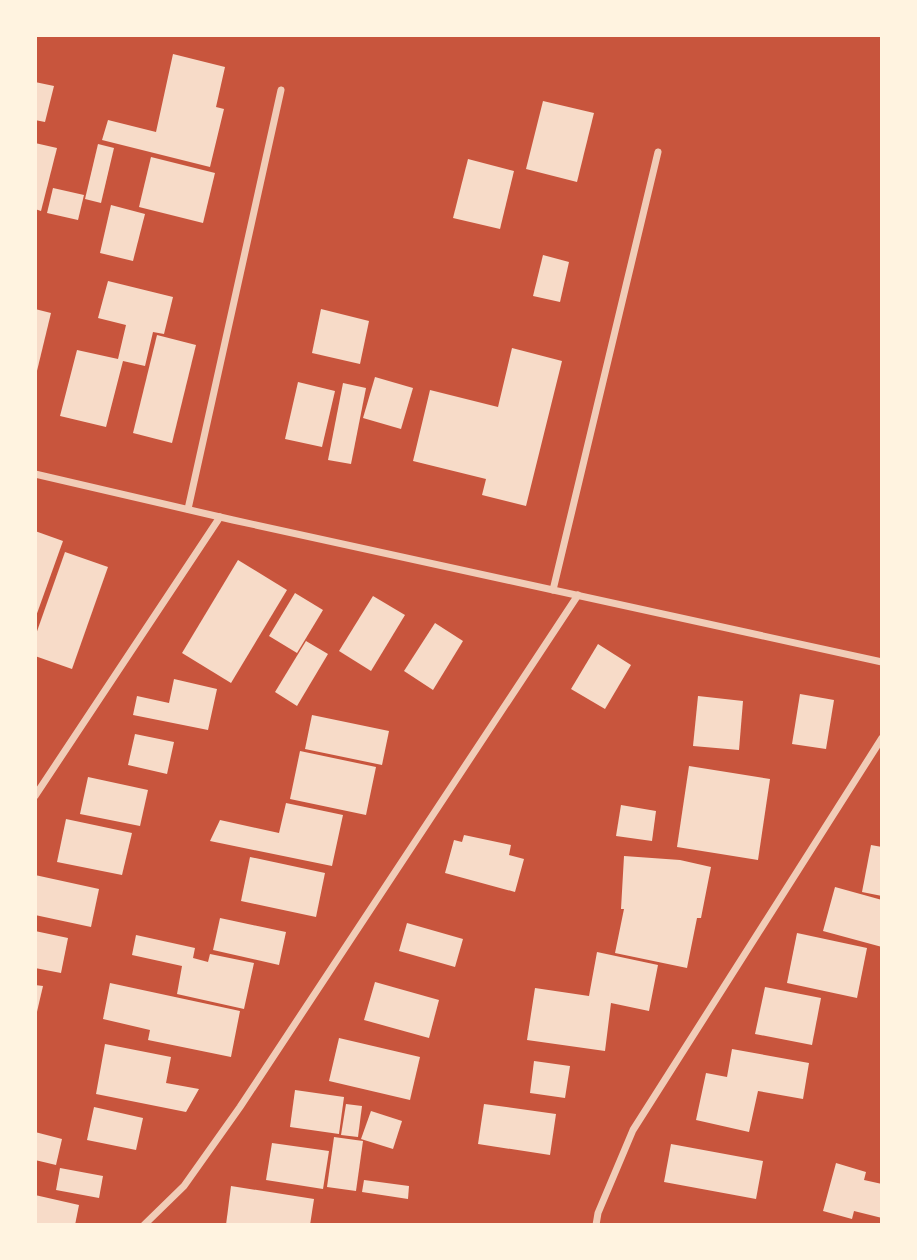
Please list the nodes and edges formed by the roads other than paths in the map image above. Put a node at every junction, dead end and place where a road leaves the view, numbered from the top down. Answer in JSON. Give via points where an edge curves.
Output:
{"nodes":[{"id":1,"x":281,"y":90,"type":"dead end"},
{"id":2,"x":658,"y":152,"type":"dead end"},
{"id":3,"x":35,"y":474,"type":"edge"},
{"id":4,"x":188,"y":509,"type":"junction"},
{"id":5,"x":220,"y":517,"type":"junction"},
{"id":6,"x":553,"y":590,"type":"junction"},
{"id":7,"x":578,"y":595,"type":"junction"},
{"id":8,"x":882,"y":662,"type":"edge"},
{"id":9,"x":882,"y":737,"type":"edge"},
{"id":10,"x":35,"y":796,"type":"edge"},
{"id":11,"x":144,"y":1225,"type":"edge"},
{"id":12,"x":596,"y":1225,"type":"edge"}],
"edges":[{"from":1,"to":4,"type":"street"},
{"from":2,"to":6,"type":"street"},
{"from":3,"to":4,"type":"street"},
{"from":4,"to":5,"type":"street"},
{"from":5,"to":6,"type":"street"},
{"from":5,"to":10,"type":"street"},
{"from":6,"to":7,"type":"street"},
{"from":7,"to":8,"type":"street"},
{"from":7,"to":11,"type":"street","via":[[240,1107],[184,1186]]},
{"from":9,"to":12,"type":"street","via":[[633,1130]]}]}
